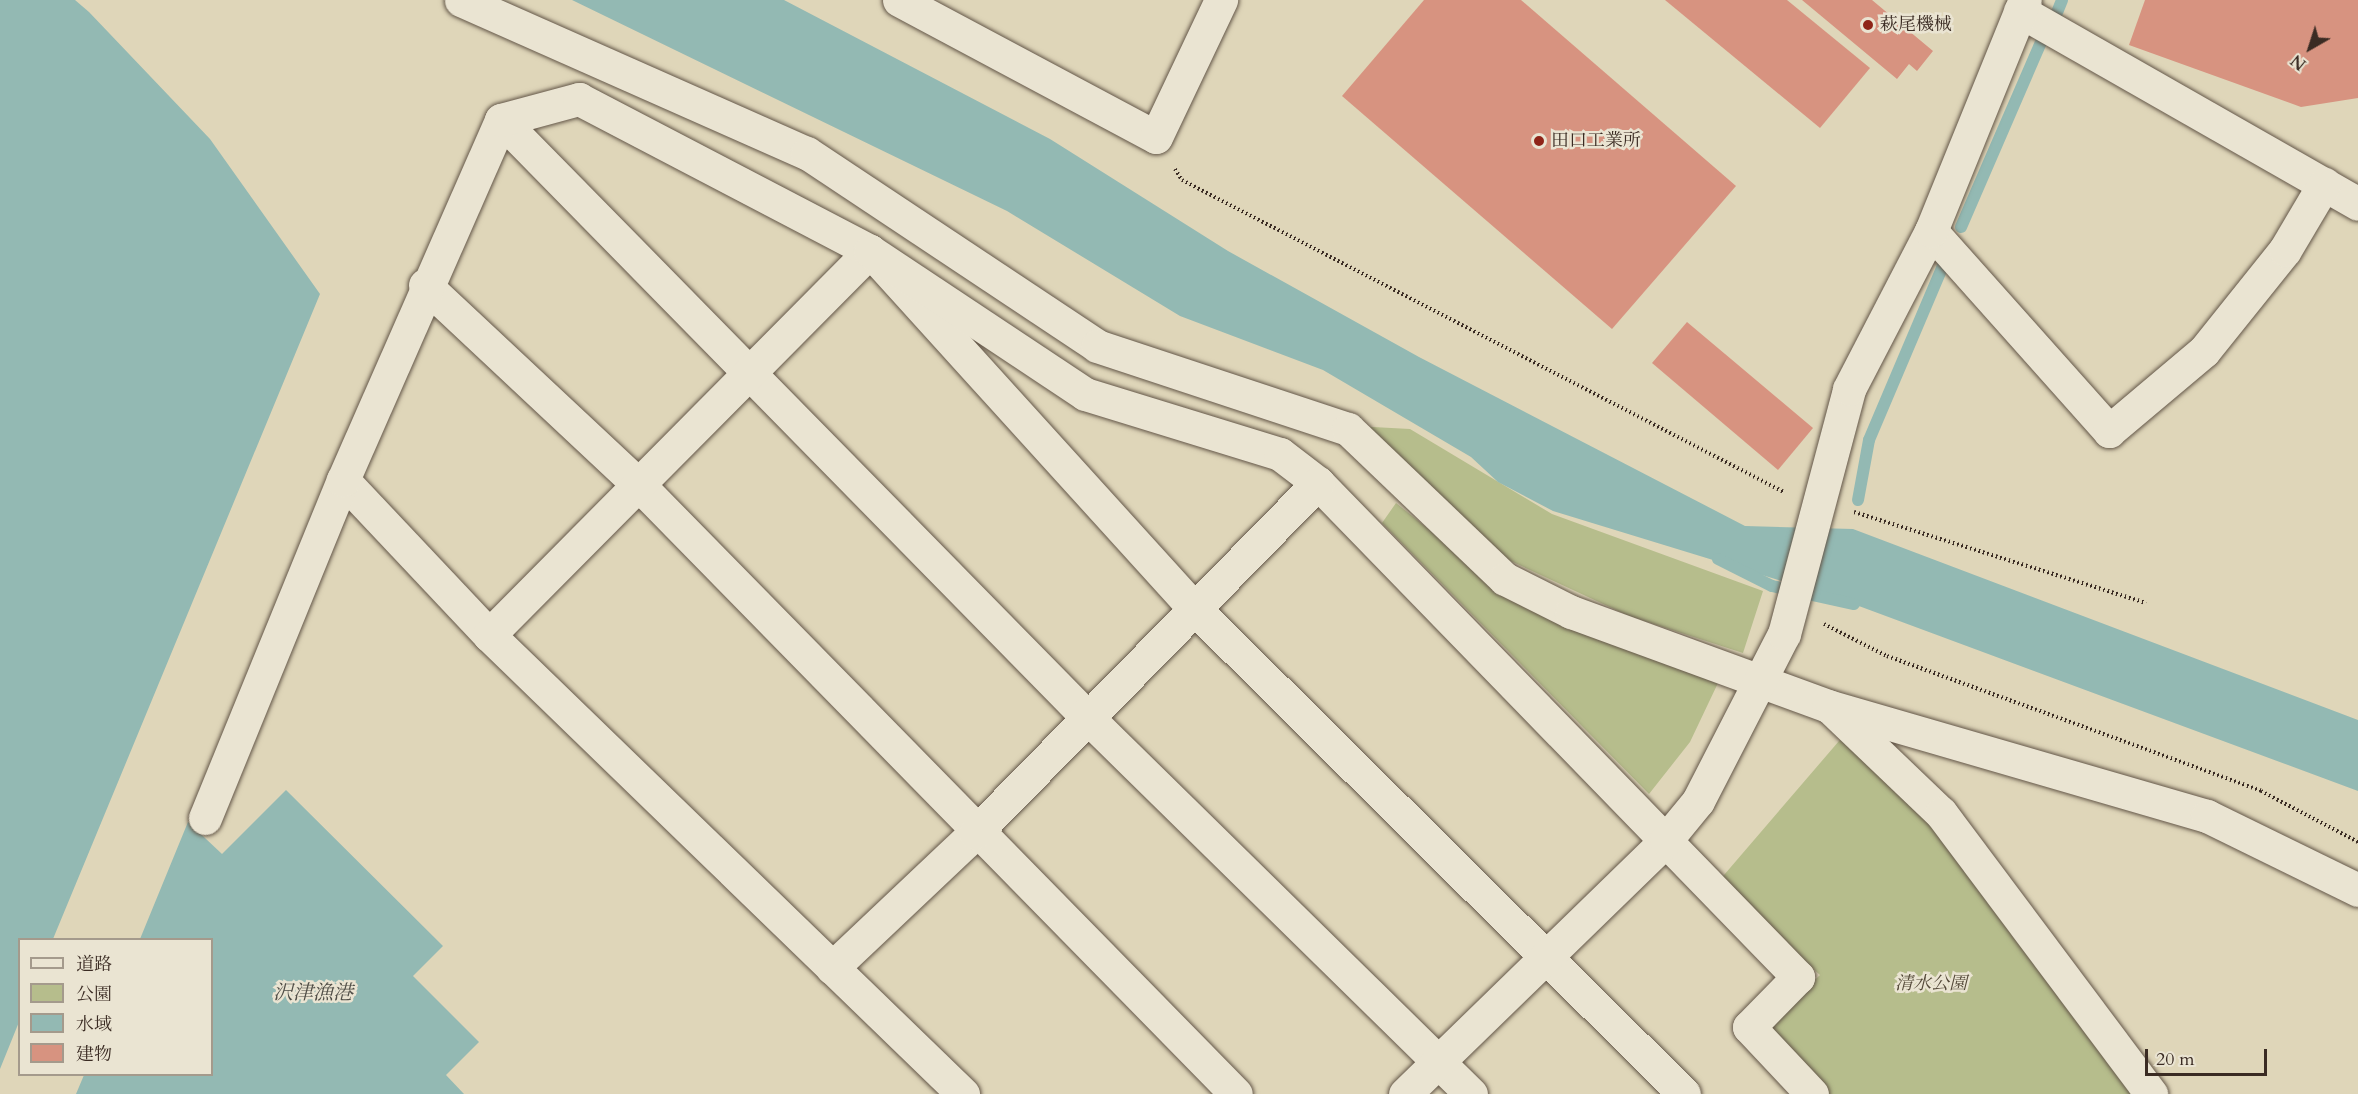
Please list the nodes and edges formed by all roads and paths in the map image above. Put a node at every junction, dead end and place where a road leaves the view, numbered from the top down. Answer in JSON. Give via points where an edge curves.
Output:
{"nodes":[{"id":1,"x":461,"y":0,"type":"edge"},
{"id":2,"x":899,"y":0,"type":"edge"},
{"id":3,"x":1221,"y":0,"type":"edge"},
{"id":4,"x":2022,"y":5,"type":"edge"},
{"id":5,"x":501,"y":120,"type":"junction"},
{"id":6,"x":1156,"y":137,"type":"junction"},
{"id":7,"x":2324,"y":184,"type":"junction"},
{"id":8,"x":2358,"y":204,"type":"edge"},
{"id":9,"x":1931,"y":231,"type":"junction"},
{"id":10,"x":870,"y":251,"type":"junction"},
{"id":11,"x":425,"y":285,"type":"junction"},
{"id":12,"x":751,"y":375,"type":"junction"},
{"id":13,"x":343,"y":480,"type":"junction"},
{"id":14,"x":1318,"y":483,"type":"junction"},
{"id":15,"x":640,"y":486,"type":"junction"},
{"id":16,"x":1819,"y":501,"type":"junction"},
{"id":17,"x":2146,"y":603,"type":"dead end"},
{"id":18,"x":1196,"y":610,"type":"junction"},
{"id":19,"x":1824,"y":624,"type":"dead end"},
{"id":20,"x":489,"y":634,"type":"junction"},
{"id":21,"x":1765,"y":678,"type":"junction"},
{"id":22,"x":1828,"y":706,"type":"junction"},
{"id":23,"x":1085,"y":715,"type":"junction"},
{"id":24,"x":205,"y":818,"type":"dead end"},
{"id":25,"x":975,"y":833,"type":"junction"},
{"id":26,"x":1666,"y":840,"type":"junction"},
{"id":27,"x":2358,"y":842,"type":"edge"},
{"id":28,"x":2358,"y":890,"type":"edge"},
{"id":29,"x":1547,"y":954,"type":"junction"},
{"id":30,"x":832,"y":968,"type":"junction"},
{"id":31,"x":1439,"y":1060,"type":"junction"},
{"id":32,"x":963,"y":1094,"type":"edge"},
{"id":33,"x":1236,"y":1094,"type":"edge"},
{"id":34,"x":1405,"y":1094,"type":"edge"},
{"id":35,"x":1472,"y":1094,"type":"edge"},
{"id":36,"x":1684,"y":1094,"type":"edge"},
{"id":37,"x":1812,"y":1094,"type":"edge"},
{"id":38,"x":2151,"y":1094,"type":"edge"}],
"edges":[{"from":1,"to":21,"type":"street","via":[[807,153],[1097,346],[1348,429],[1505,579],[1571,612]]},
{"from":2,"to":6,"type":"street"},
{"from":3,"to":6,"type":"street"},
{"from":4,"to":7,"type":"street"},
{"from":4,"to":9,"type":"street"},
{"from":5,"to":10,"type":"street","via":[[579,99]]},
{"from":5,"to":11,"type":"street"},
{"from":5,"to":12,"type":"street"},
{"from":6,"to":16,"type":"path","via":[[1182,180],[1773,489]]},
{"from":7,"to":8,"type":"street"},
{"from":7,"to":9,"type":"street","via":[[2285,249],[2204,351],[2109,431]]},
{"from":9,"to":16,"type":"street","via":[[1849,390]]},
{"from":10,"to":12,"type":"street"},
{"from":10,"to":14,"type":"street","via":[[1085,394],[1280,454]]},
{"from":10,"to":18,"type":"street"},
{"from":11,"to":13,"type":"street"},
{"from":11,"to":15,"type":"street"},
{"from":12,"to":15,"type":"street"},
{"from":12,"to":23,"type":"street"},
{"from":13,"to":20,"type":"street"},
{"from":13,"to":24,"type":"street"},
{"from":14,"to":18,"type":"street"},
{"from":14,"to":26,"type":"street"},
{"from":15,"to":20,"type":"street"},
{"from":15,"to":25,"type":"street"},
{"from":16,"to":17,"type":"path"},
{"from":16,"to":21,"type":"street","via":[[1787,622]]},
{"from":18,"to":23,"type":"street"},
{"from":18,"to":29,"type":"street"},
{"from":19,"to":27,"type":"path","via":[[1887,656],[2261,791]]},
{"from":20,"to":30,"type":"street"},
{"from":21,"to":22,"type":"street"},
{"from":21,"to":26,"type":"street","via":[[1698,801]]},
{"from":22,"to":28,"type":"street","via":[[2207,816]]},
{"from":22,"to":38,"type":"street","via":[[1941,813]]},
{"from":23,"to":25,"type":"street"},
{"from":23,"to":31,"type":"street"},
{"from":25,"to":30,"type":"street"},
{"from":25,"to":33,"type":"street"},
{"from":26,"to":29,"type":"street"},
{"from":26,"to":37,"type":"street","via":[[1798,977],[1749,1027]]},
{"from":29,"to":31,"type":"street"},
{"from":29,"to":36,"type":"street"},
{"from":30,"to":32,"type":"street"},
{"from":31,"to":34,"type":"street"},
{"from":31,"to":35,"type":"street"}]}
